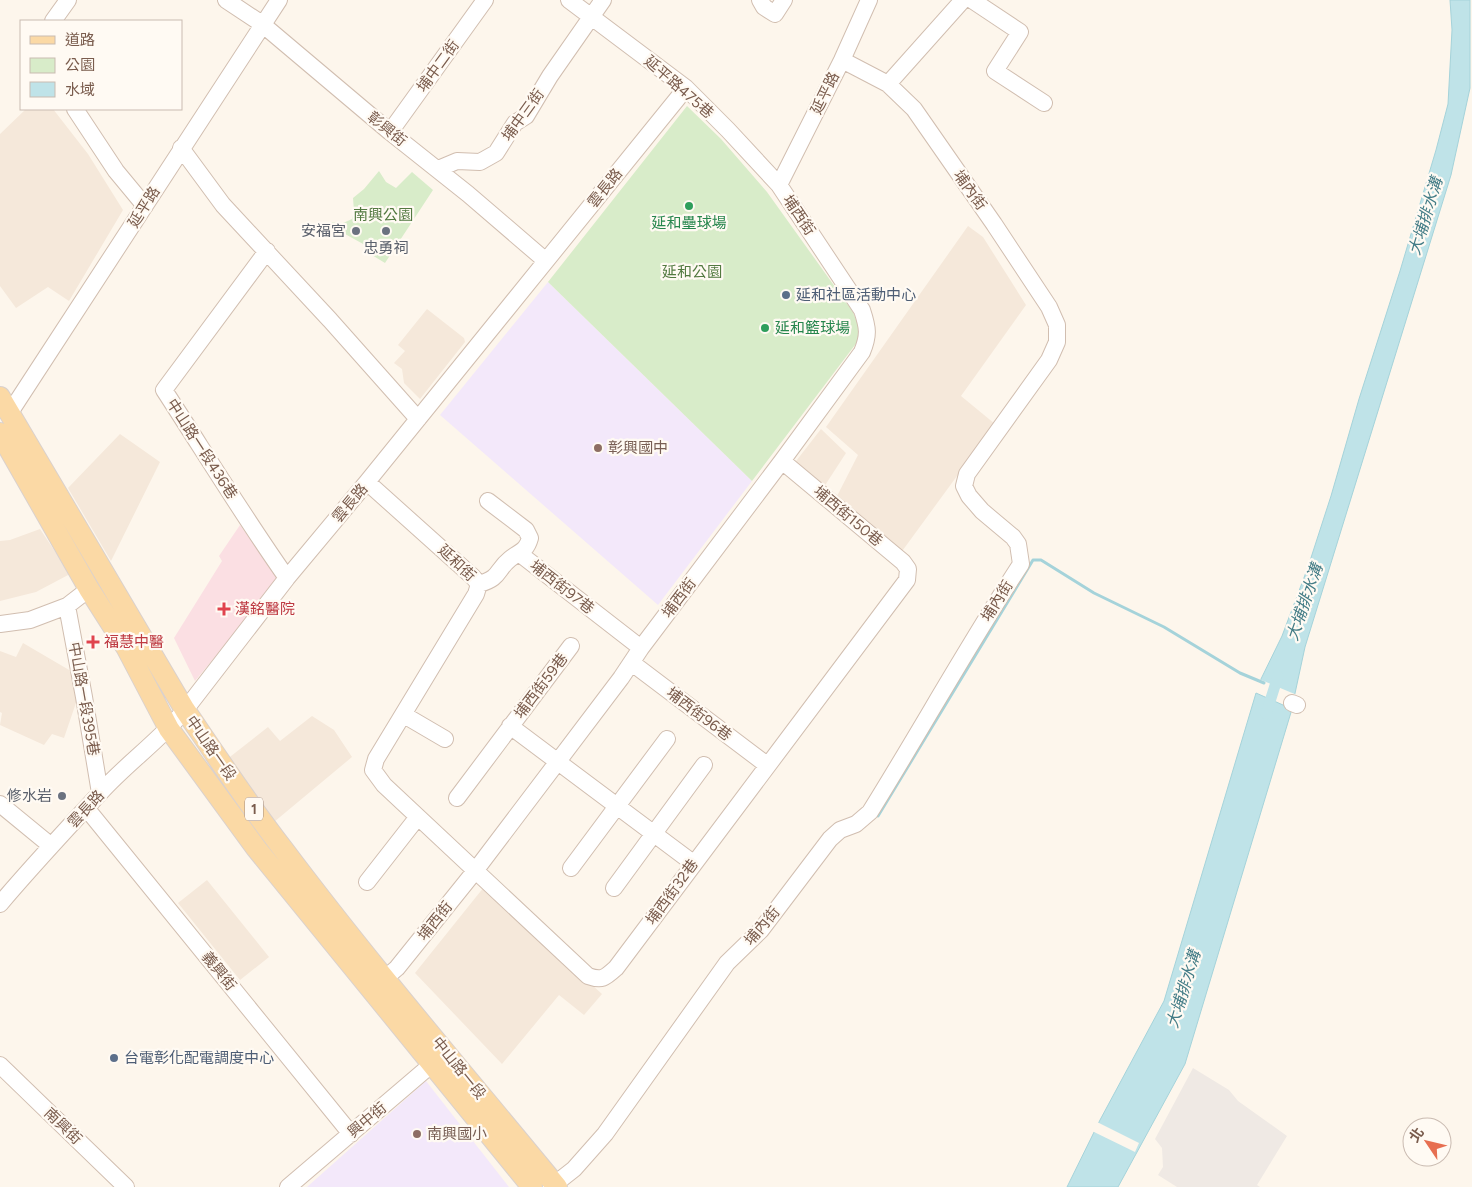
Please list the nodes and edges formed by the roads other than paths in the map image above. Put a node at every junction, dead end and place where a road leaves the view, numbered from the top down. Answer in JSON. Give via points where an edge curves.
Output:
{"nodes":[{"id":1,"x":68,"y":0,"type":"edge"},
{"id":2,"x":226,"y":0,"type":"edge"},
{"id":3,"x":279,"y":0,"type":"edge"},
{"id":4,"x":485,"y":0,"type":"edge"},
{"id":5,"x":569,"y":0,"type":"edge"},
{"id":6,"x":603,"y":0,"type":"edge"},
{"id":7,"x":760,"y":0,"type":"edge"},
{"id":8,"x":784,"y":0,"type":"edge"},
{"id":9,"x":869,"y":0,"type":"edge"},
{"id":10,"x":963,"y":0,"type":"edge"},
{"id":11,"x":972,"y":0,"type":"edge"},
{"id":12,"x":591,"y":16,"type":"junction"},
{"id":13,"x":54,"y":20,"type":"edge"},
{"id":14,"x":262,"y":24,"type":"junction"},
{"id":15,"x":842,"y":60,"type":"junction"},
{"id":16,"x":888,"y":84,"type":"junction"},
{"id":17,"x":686,"y":88,"type":"junction"},
{"id":18,"x":1044,"y":103,"type":"dead end"},
{"id":19,"x":76,"y":110,"type":"edge"},
{"id":20,"x":390,"y":132,"type":"junction"},
{"id":21,"x":181,"y":148,"type":"junction"},
{"id":22,"x":438,"y":169,"type":"junction"},
{"id":23,"x":779,"y":185,"type":"junction"},
{"id":24,"x":145,"y":206,"type":"junction"},
{"id":25,"x":267,"y":251,"type":"junction"},
{"id":26,"x":546,"y":261,"type":"junction"},
{"id":27,"x":5,"y":406,"type":"edge"},
{"id":28,"x":418,"y":419,"type":"junction"},
{"id":29,"x":0,"y":433,"type":"edge"},
{"id":30,"x":782,"y":461,"type":"junction"},
{"id":31,"x":367,"y":482,"type":"junction"},
{"id":32,"x":488,"y":501,"type":"dead end"},
{"id":33,"x":520,"y":554,"type":"junction"},
{"id":34,"x":908,"y":574,"type":"joint"},
{"id":35,"x":287,"y":578,"type":"junction"},
{"id":36,"x":479,"y":584,"type":"junction"},
{"id":37,"x":89,"y":589,"type":"junction"},
{"id":38,"x":67,"y":606,"type":"junction"},
{"id":39,"x":0,"y":624,"type":"edge"},
{"id":40,"x":571,"y":646,"type":"dead end"},
{"id":41,"x":641,"y":648,"type":"junction"},
{"id":42,"x":632,"y":663,"type":"junction"},
{"id":43,"x":185,"y":710,"type":"junction"},
{"id":44,"x":404,"y":714,"type":"junction"},
{"id":45,"x":510,"y":726,"type":"junction"},
{"id":46,"x":169,"y":729,"type":"junction"},
{"id":47,"x":445,"y":739,"type":"dead end"},
{"id":48,"x":667,"y":739,"type":"dead end"},
{"id":49,"x":558,"y":762,"type":"junction"},
{"id":50,"x":704,"y":765,"type":"dead end"},
{"id":51,"x":767,"y":765,"type":"junction"},
{"id":52,"x":100,"y":793,"type":"junction"},
{"id":53,"x":456,"y":798,"type":"dead end"},
{"id":54,"x":0,"y":804,"type":"edge"},
{"id":55,"x":617,"y":806,"type":"junction"},
{"id":56,"x":87,"y":809,"type":"junction"},
{"id":57,"x":418,"y":818,"type":"junction"},
{"id":58,"x":653,"y":833,"type":"junction"},
{"id":59,"x":50,"y":845,"type":"junction"},
{"id":60,"x":694,"y":863,"type":"junction"},
{"id":61,"x":572,"y":868,"type":"dead end"},
{"id":62,"x":474,"y":871,"type":"junction"},
{"id":63,"x":367,"y":882,"type":"dead end"},
{"id":64,"x":614,"y":888,"type":"dead end"},
{"id":65,"x":0,"y":904,"type":"edge"},
{"id":66,"x":378,"y":984,"type":"junction"},
{"id":67,"x":440,"y":1060,"type":"junction"},
{"id":68,"x":0,"y":1065,"type":"edge"},
{"id":69,"x":351,"y":1134,"type":"junction"},
{"id":70,"x":554,"y":1186,"type":"edge"},
{"id":71,"x":126,"y":1187,"type":"edge"},
{"id":72,"x":288,"y":1187,"type":"edge"},
{"id":73,"x":532,"y":1187,"type":"edge"}],
"edges":[{"from":1,"to":13,"type":"street"},
{"from":2,"to":14,"type":"street","name":"彰興街"},
{"from":3,"to":14,"type":"street","name":"延平路"},
{"from":4,"to":20,"type":"street","name":"埔中二街"},
{"from":5,"to":12,"type":"street","name":"延平路475巷"},
{"from":6,"to":12,"type":"street","name":"埔中三街"},
{"from":7,"to":8,"type":"street","via":[[764,7],[776,14]]},
{"from":9,"to":15,"type":"street","name":"延平路"},
{"from":10,"to":16,"type":"street"},
{"from":11,"to":18,"type":"street","via":[[1020,32],[995,71]]},
{"from":12,"to":17,"type":"street","name":"延平路475巷"},
{"from":12,"to":22,"type":"street","name":"埔中三街","via":[[526,116],[515,123],[496,153],[480,162],[457,160]]},
{"from":14,"to":20,"type":"street","name":"彰興街"},
{"from":14,"to":21,"type":"street","name":"延平路"},
{"from":15,"to":16,"type":"street","name":"埔內街"},
{"from":15,"to":23,"type":"street","name":"延平路"},
{"from":16,"to":70,"type":"street","name":"埔內街","via":[[914,109],[994,224],[1057,325],[1057,342],[1049,360],[966,474],[964,486],[982,511],[1013,537],[1018,544],[1020,564],[870,812],[856,824],[840,830],[818,852],[761,930],[727,964],[605,1134]]},
{"from":17,"to":23,"type":"street","name":"延平路475巷"},
{"from":17,"to":26,"type":"street","name":"雲長路"},
{"from":19,"to":24,"type":"street","via":[[116,172]]},
{"from":20,"to":22,"type":"street","name":"彰興街"},
{"from":21,"to":24,"type":"street","name":"延平路"},
{"from":21,"to":25,"type":"street","via":[[224,205]]},
{"from":22,"to":26,"type":"street","name":"彰興街"},
{"from":23,"to":30,"type":"street","name":"埔西街","via":[[862,310],[868,326],[862,352]]},
{"from":24,"to":27,"type":"street","name":"延平路"},
{"from":25,"to":28,"type":"street"},
{"from":25,"to":35,"type":"street","name":"中山路一段436巷","via":[[164,390]]},
{"from":26,"to":28,"type":"street","name":"雲長路"},
{"from":27,"to":43,"type":"main road","name":"中山路一段","number":"1"},
{"from":28,"to":31,"type":"street","name":"雲長路"},
{"from":29,"to":37,"type":"main road","name":"中山路一段","number":"1"},
{"from":30,"to":34,"type":"street","name":"埔西街150巷","via":[[904,562]]},
{"from":30,"to":41,"type":"street","name":"埔西街"},
{"from":31,"to":35,"type":"street","name":"雲長路"},
{"from":31,"to":36,"type":"street","name":"延和街"},
{"from":32,"to":33,"type":"street","name":"埔西街97巷","via":[[526,530],[530,538]]},
{"from":33,"to":36,"type":"street","via":[[511,558],[491,581]]},
{"from":33,"to":41,"type":"street","name":"埔西街97巷"},
{"from":34,"to":51,"type":"street","name":"埔西街32巷","via":[[883,613]]},
{"from":35,"to":43,"type":"street","name":"雲長路"},
{"from":36,"to":44,"type":"street","name":"延和街"},
{"from":37,"to":38,"type":"street"},
{"from":37,"to":46,"type":"main road","name":"中山路一段","number":"1","via":[[126,648]]},
{"from":38,"to":39,"type":"street","via":[[30,620]]},
{"from":38,"to":52,"type":"street","name":"中山路一段395巷"},
{"from":40,"to":45,"type":"street","name":"埔西街59巷"},
{"from":41,"to":42,"type":"street","name":"埔西街"},
{"from":42,"to":49,"type":"street","name":"埔西街"},
{"from":42,"to":51,"type":"street","name":"埔西街96巷"},
{"from":43,"to":46,"type":"street","name":"雲長路"},
{"from":43,"to":66,"type":"main road","name":"中山路一段","number":"1"},
{"from":44,"to":47,"type":"street"},
{"from":44,"to":57,"type":"street","name":"延和街","via":[[376,758],[374,770],[384,785]]},
{"from":45,"to":49,"type":"street","name":"埔西街59巷"},
{"from":45,"to":53,"type":"street","name":"埔西街59巷"},
{"from":46,"to":52,"type":"street","name":"雲長路"},
{"from":46,"to":66,"type":"main road","name":"中山路一段","number":"1","via":[[256,848]]},
{"from":48,"to":55,"type":"street"},
{"from":49,"to":55,"type":"street","name":"埔西街59巷"},
{"from":49,"to":62,"type":"street","name":"埔西街"},
{"from":50,"to":58,"type":"street"},
{"from":51,"to":60,"type":"street","name":"埔西街32巷"},
{"from":52,"to":56,"type":"street","name":"雲長路"},
{"from":54,"to":59,"type":"street"},
{"from":55,"to":58,"type":"street","name":"埔西街59巷"},
{"from":55,"to":61,"type":"street"},
{"from":56,"to":59,"type":"street","name":"雲長路"},
{"from":56,"to":69,"type":"street","name":"義興街"},
{"from":57,"to":62,"type":"street","name":"延和街"},
{"from":57,"to":63,"type":"street"},
{"from":58,"to":60,"type":"street","name":"埔西街59巷"},
{"from":58,"to":64,"type":"street"},
{"from":59,"to":65,"type":"street","name":"雲長路"},
{"from":60,"to":62,"type":"street","name":"埔西街32巷","via":[[616,968],[597,980],[588,976]]},
{"from":62,"to":66,"type":"street","name":"埔西街","via":[[397,968]]},
{"from":66,"to":67,"type":"main road","name":"中山路一段","number":"1"},
{"from":67,"to":69,"type":"street","name":"興中街"},
{"from":67,"to":70,"type":"main road","name":"中山路一段","number":"1"},
{"from":67,"to":73,"type":"main road","name":"中山路一段","number":"1"},
{"from":68,"to":71,"type":"street","name":"南興街"},
{"from":69,"to":72,"type":"street","name":"興中街"}]}
